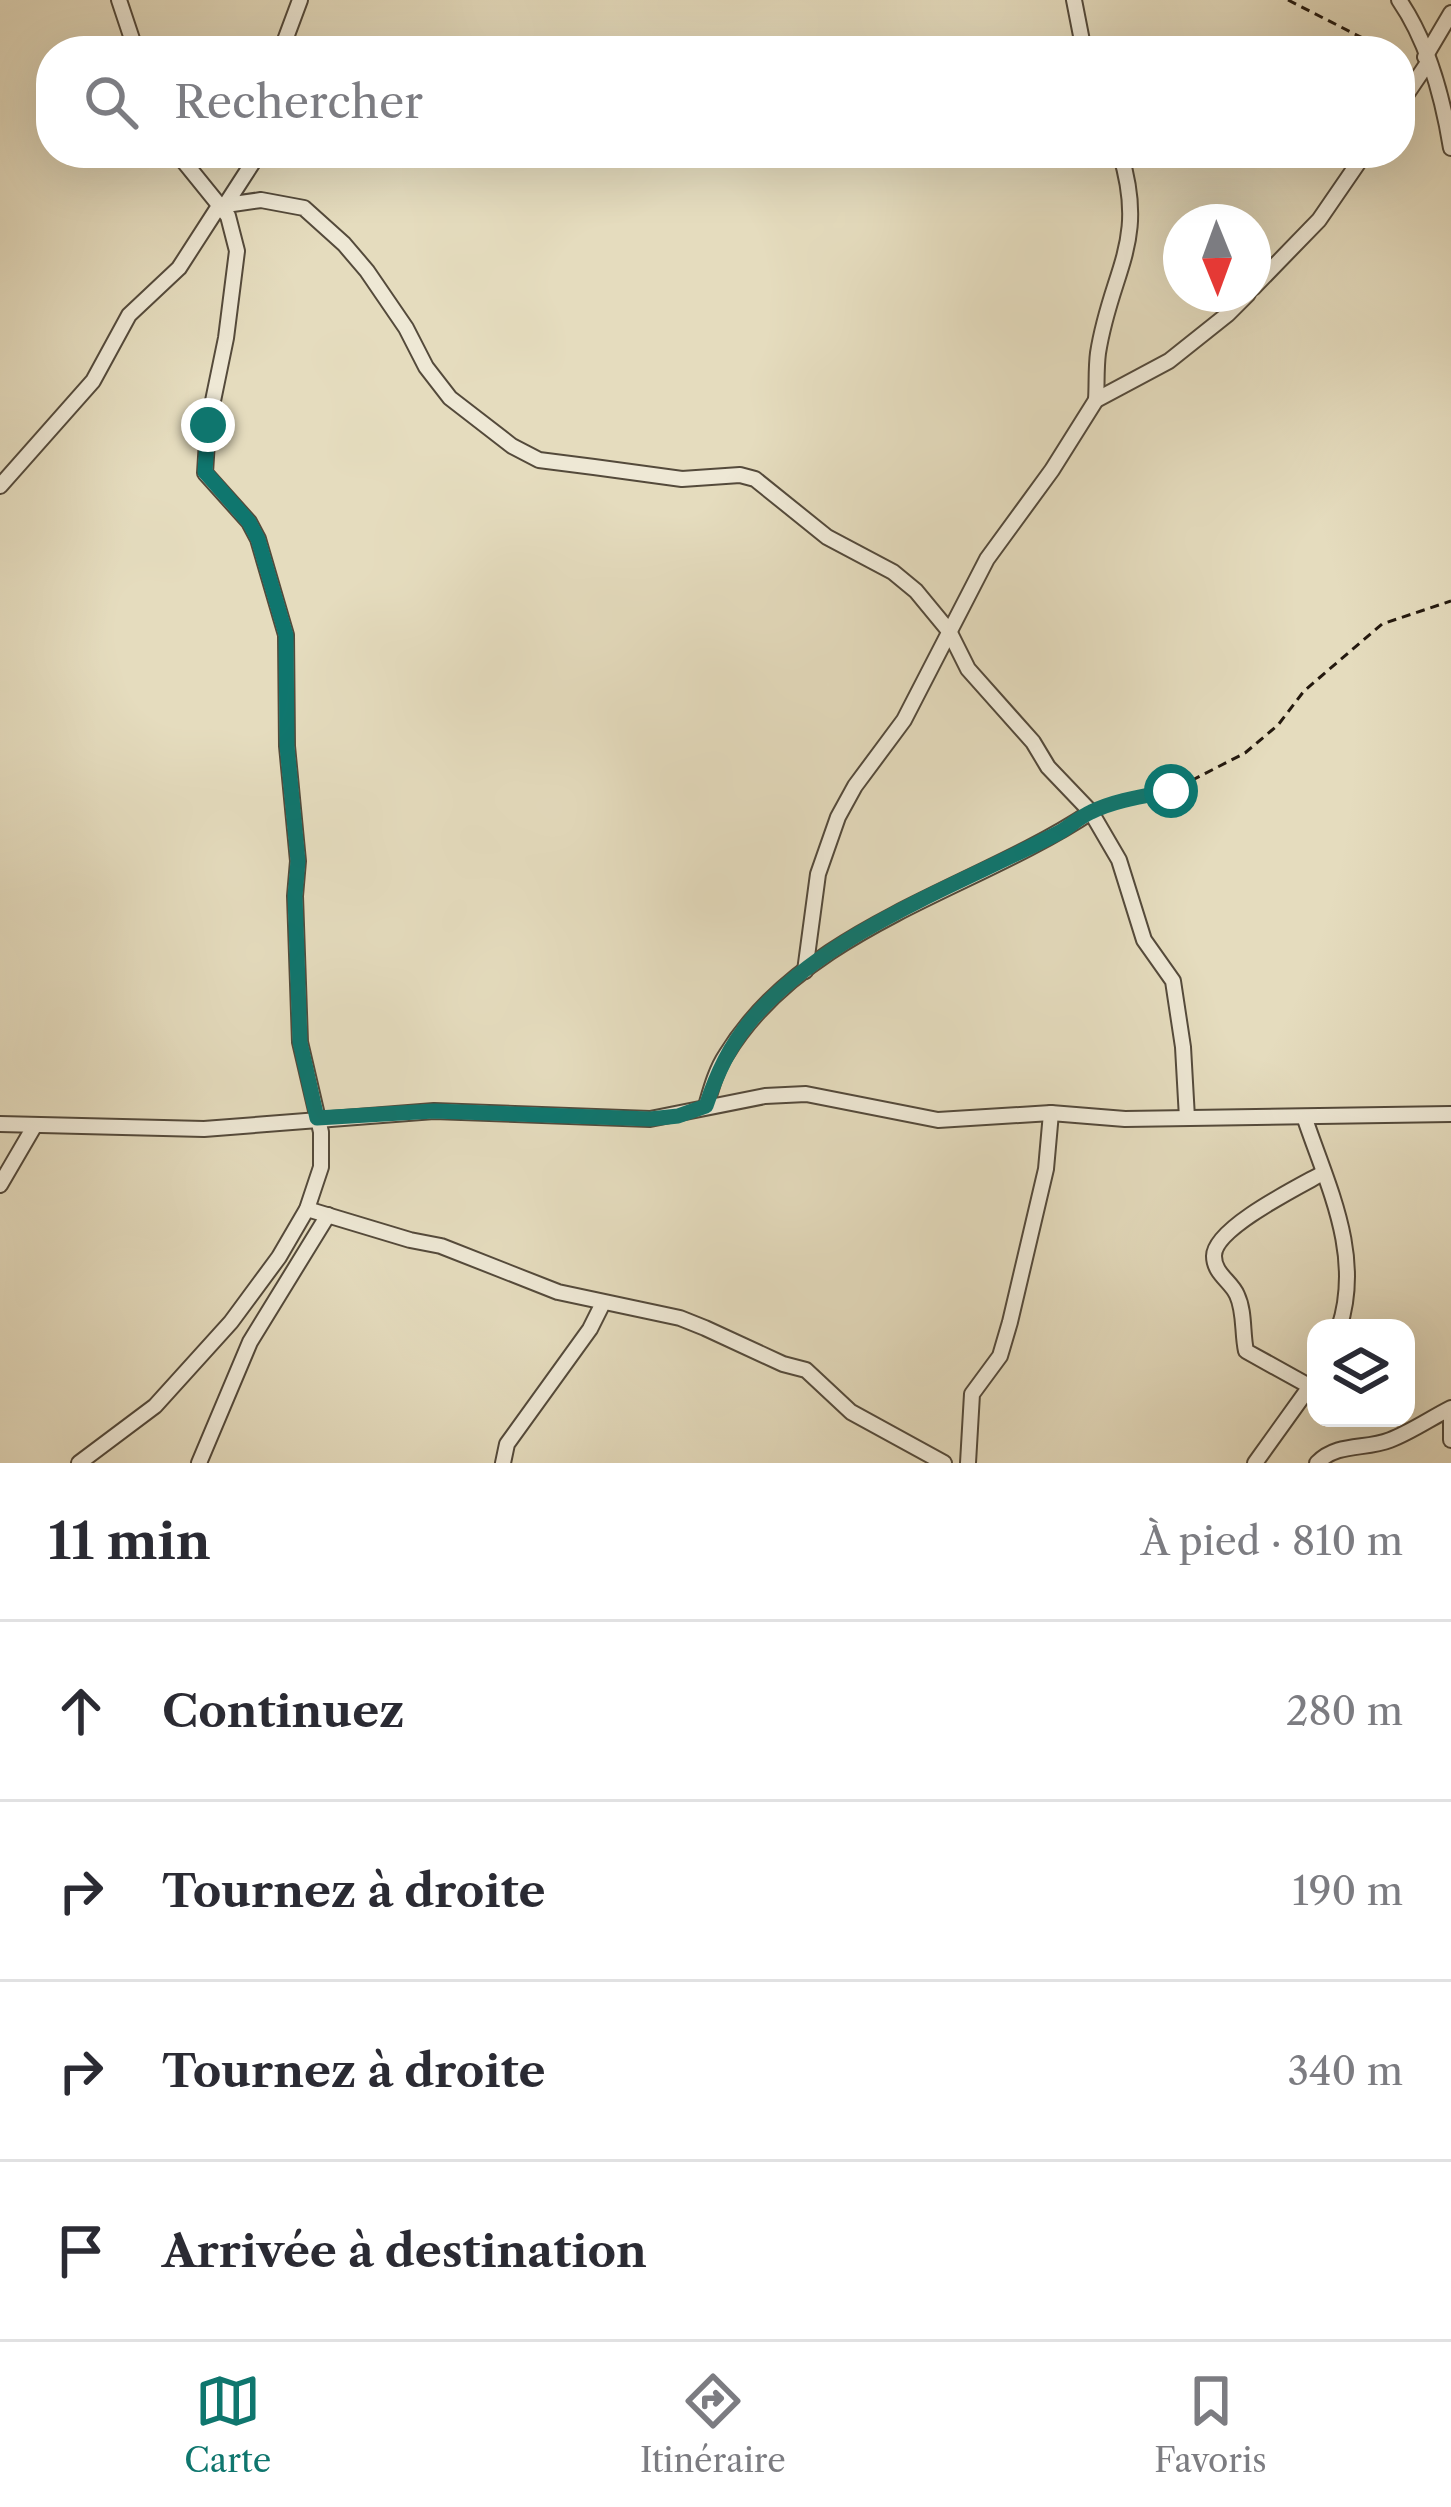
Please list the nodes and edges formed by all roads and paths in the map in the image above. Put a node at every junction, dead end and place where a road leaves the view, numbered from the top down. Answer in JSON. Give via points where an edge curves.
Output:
{"nodes":[{"id":1,"x":119,"y":0,"type":"edge"},
{"id":2,"x":299,"y":0,"type":"edge"},
{"id":3,"x":1074,"y":0,"type":"edge"},
{"id":4,"x":1288,"y":0,"type":"edge"},
{"id":5,"x":1400,"y":0,"type":"edge"},
{"id":6,"x":1451,"y":13,"type":"edge"},
{"id":7,"x":131,"y":36,"type":"edge"},
{"id":8,"x":286,"y":36,"type":"edge"},
{"id":9,"x":1081,"y":36,"type":"edge"},
{"id":10,"x":1359,"y":36,"type":"edge"},
{"id":11,"x":1426,"y":60,"type":"junction"},
{"id":12,"x":1451,"y":71,"type":"edge"},
{"id":13,"x":1415,"y":79,"type":"edge"},
{"id":14,"x":1451,"y":148,"type":"edge"},
{"id":15,"x":190,"y":168,"type":"edge"},
{"id":16,"x":249,"y":168,"type":"edge"},
{"id":17,"x":1125,"y":168,"type":"edge"},
{"id":18,"x":1355,"y":168,"type":"edge"},
{"id":19,"x":223,"y":205,"type":"junction"},
{"id":20,"x":1271,"y":269,"type":"edge"},
{"id":21,"x":1226,"y":312,"type":"edge"},
{"id":22,"x":1096,"y":400,"type":"junction"},
{"id":23,"x":0,"y":485,"type":"edge"},
{"id":24,"x":1451,"y":601,"type":"edge"},
{"id":25,"x":950,"y":631,"type":"junction"},
{"id":26,"x":1091,"y":812,"type":"junction"},
{"id":27,"x":806,"y":971,"type":"junction"},
{"id":28,"x":706,"y":1106,"type":"junction"},
{"id":29,"x":1051,"y":1113,"type":"junction"},
{"id":30,"x":1451,"y":1114,"type":"edge"},
{"id":31,"x":317,"y":1118,"type":"junction"},
{"id":32,"x":1186,"y":1118,"type":"junction"},
{"id":33,"x":1305,"y":1119,"type":"junction"},
{"id":34,"x":0,"y":1124,"type":"edge"},
{"id":35,"x":35,"y":1126,"type":"junction"},
{"id":36,"x":1324,"y":1173,"type":"junction"},
{"id":37,"x":0,"y":1185,"type":"edge"},
{"id":38,"x":307,"y":1209,"type":"junction"},
{"id":39,"x":328,"y":1216,"type":"junction"},
{"id":40,"x":603,"y":1303,"type":"junction"},
{"id":41,"x":1341,"y":1319,"type":"edge"},
{"id":42,"x":1307,"y":1380,"type":"edge"},
{"id":43,"x":1307,"y":1391,"type":"edge"},
{"id":44,"x":1451,"y":1410,"type":"edge"},
{"id":45,"x":1451,"y":1440,"type":"edge"},
{"id":46,"x":86,"y":1461,"type":"edge"},
{"id":47,"x":199,"y":1463,"type":"edge"},
{"id":48,"x":503,"y":1463,"type":"edge"},
{"id":49,"x":944,"y":1463,"type":"edge"},
{"id":50,"x":968,"y":1463,"type":"edge"},
{"id":51,"x":1255,"y":1463,"type":"edge"},
{"id":52,"x":1317,"y":1463,"type":"edge"}],
"edges":[{"from":1,"to":7,"type":"street"},
{"from":2,"to":8,"type":"street"},
{"from":3,"to":9,"type":"street"},
{"from":4,"to":10,"type":"path"},
{"from":5,"to":11,"type":"street"},
{"from":6,"to":11,"type":"street"},
{"from":11,"to":12,"type":"street"},
{"from":11,"to":13,"type":"street"},
{"from":11,"to":14,"type":"street"},
{"from":15,"to":19,"type":"street"},
{"from":16,"to":19,"type":"street"},
{"from":17,"to":22,"type":"street","via":[[1132,228],[1098,353]]},
{"from":18,"to":20,"type":"street"},
{"from":19,"to":23,"type":"street","via":[[179,268],[128,315],[84,392]]},
{"from":19,"to":25,"type":"street","via":[[262,200],[304,208],[367,271],[450,398],[512,446],[539,460],[755,479],[827,537],[893,572]]},
{"from":19,"to":31,"type":"street","via":[[236,275],[205,472],[258,539],[286,635],[300,1042]]},
{"from":21,"to":22,"type":"street","via":[[1169,361]]},
{"from":22,"to":25,"type":"street","via":[[987,559]]},
{"from":24,"to":26,"type":"path","via":[[1382,624],[1245,753],[1171,791]]},
{"from":25,"to":26,"type":"street","via":[[968,669]]},
{"from":25,"to":27,"type":"street","via":[[904,720],[838,817],[818,874]]},
{"from":26,"to":27,"type":"street","via":[[914,903]]},
{"from":26,"to":32,"type":"street","via":[[1119,860],[1144,940],[1173,981]]},
{"from":27,"to":28,"type":"street","via":[[724,1056]]},
{"from":28,"to":29,"type":"street","via":[[806,1094],[938,1120]]},
{"from":28,"to":31,"type":"street","via":[[650,1119],[458,1111]]},
{"from":29,"to":32,"type":"street"},
{"from":29,"to":50,"type":"street","via":[[1010,1322],[1000,1356],[972,1394]]},
{"from":30,"to":33,"type":"street"},
{"from":31,"to":35,"type":"street","via":[[204,1130]]},
{"from":31,"to":38,"type":"street","via":[[321,1166]]},
{"from":32,"to":33,"type":"street"},
{"from":33,"to":36,"type":"street"},
{"from":34,"to":35,"type":"street"},
{"from":35,"to":37,"type":"street"},
{"from":36,"to":41,"type":"street","via":[[1346,1254]]},
{"from":36,"to":42,"type":"street","via":[[1242,1221],[1214,1254],[1237,1292],[1246,1351]]},
{"from":38,"to":39,"type":"street"},
{"from":38,"to":46,"type":"street","via":[[231,1322],[155,1406]]},
{"from":39,"to":40,"type":"street"},
{"from":39,"to":47,"type":"street","via":[[250,1342]]},
{"from":40,"to":48,"type":"street","via":[[507,1444]]},
{"from":40,"to":49,"type":"street","via":[[680,1318],[806,1370],[851,1412]]},
{"from":43,"to":51,"type":"street"},
{"from":44,"to":45,"type":"street"},
{"from":44,"to":52,"type":"street"}]}
